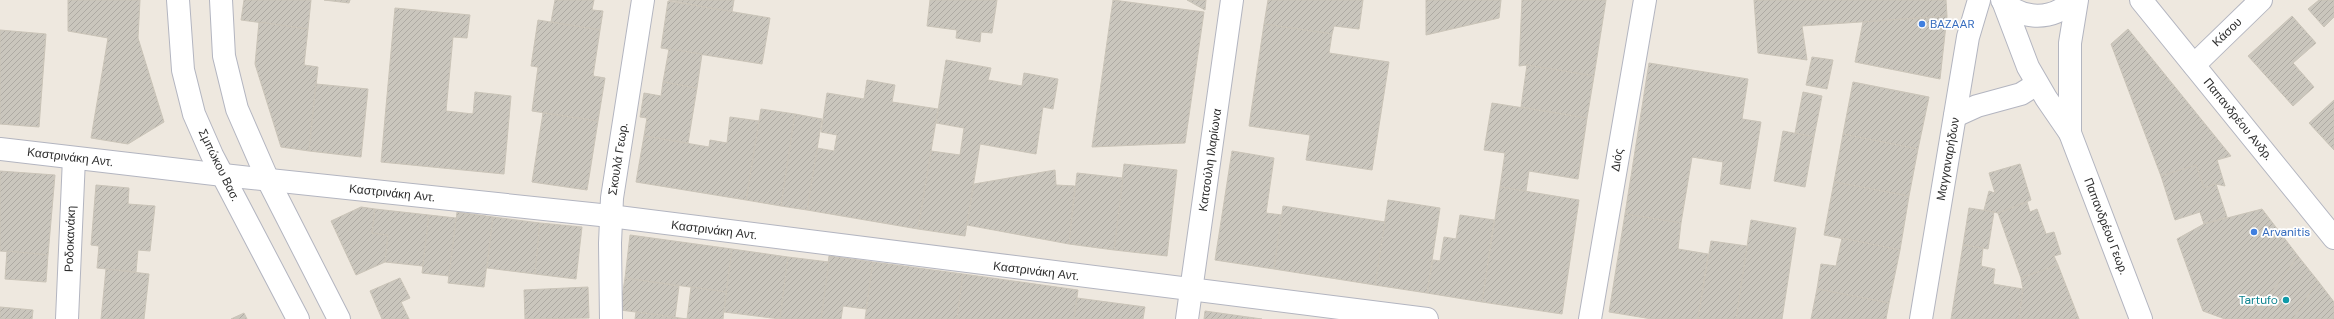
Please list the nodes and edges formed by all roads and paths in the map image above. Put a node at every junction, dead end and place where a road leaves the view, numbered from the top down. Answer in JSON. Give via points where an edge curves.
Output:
{"nodes":[{"id":1,"x":178,"y":0,"type":"edge"},
{"id":2,"x":221,"y":0,"type":"edge"},
{"id":3,"x":643,"y":0,"type":"edge"},
{"id":4,"x":1232,"y":0,"type":"edge"},
{"id":5,"x":1644,"y":0,"type":"edge"},
{"id":6,"x":1979,"y":0,"type":"edge"},
{"id":7,"x":2003,"y":0,"type":"edge"},
{"id":8,"x":2073,"y":0,"type":"edge"},
{"id":9,"x":2077,"y":0,"type":"edge"},
{"id":10,"x":2142,"y":0,"type":"edge"},
{"id":11,"x":2261,"y":0,"type":"edge"},
{"id":12,"x":2194,"y":64,"type":"junction"},
{"id":13,"x":2037,"y":84,"type":"junction"},
{"id":14,"x":1955,"y":116,"type":"junction"},
{"id":15,"x":2070,"y":133,"type":"junction"},
{"id":16,"x":0,"y":149,"type":"edge"},
{"id":17,"x":74,"y":158,"type":"junction"},
{"id":18,"x":223,"y":175,"type":"junction"},
{"id":19,"x":268,"y":180,"type":"junction"},
{"id":20,"x":610,"y":216,"type":"junction"},
{"id":21,"x":2334,"y":238,"type":"edge"},
{"id":22,"x":1191,"y":290,"type":"junction"},
{"id":23,"x":67,"y":319,"type":"edge"},
{"id":24,"x":298,"y":319,"type":"edge"},
{"id":25,"x":339,"y":319,"type":"edge"},
{"id":26,"x":611,"y":319,"type":"edge"},
{"id":27,"x":1187,"y":319,"type":"edge"},
{"id":28,"x":1427,"y":319,"type":"edge"},
{"id":29,"x":1590,"y":319,"type":"edge"},
{"id":30,"x":1921,"y":319,"type":"edge"},
{"id":31,"x":2141,"y":319,"type":"edge"}],
"edges":[{"from":1,"to":18,"type":"street","name":"Σμπώκου Βασ.","via":[[180,46],[187,92],[201,131]]},
{"from":2,"to":19,"type":"street","via":[[223,41],[230,85],[237,109]]},
{"from":3,"to":20,"type":"street","name":"Σκουλά Γεωρ."},
{"from":4,"to":22,"type":"street","name":"Κατσούλη Ιλαρίωνα"},
{"from":5,"to":29,"type":"street","name":"Διός"},
{"from":6,"to":14,"type":"street","name":"Μαγγαναρήδων","via":[[1968,37]]},
{"from":7,"to":8,"type":"street","via":[[2022,14],[2037,16],[2059,11]]},
{"from":7,"to":13,"type":"street","via":[[2021,51]]},
{"from":9,"to":15,"type":"street","via":[[2070,43]]},
{"from":10,"to":12,"type":"street","name":"Παπανδρέου Ανδρ."},
{"from":11,"to":12,"type":"street","name":"Κάσου"},
{"from":12,"to":21,"type":"street","name":"Παπανδρέου Ανδρ."},
{"from":13,"to":14,"type":"street","via":[[2021,94],[1977,106]]},
{"from":13,"to":15,"type":"street"},
{"from":14,"to":30,"type":"street","name":"Μαγγαναρήδων"},
{"from":15,"to":31,"type":"street","name":"Παπανδρέου Γεωρ."},
{"from":16,"to":17,"type":"street","name":"Καστρινάκη Αντ."},
{"from":17,"to":18,"type":"street","name":"Καστρινάκη Αντ."},
{"from":17,"to":23,"type":"street","name":"Ροδοκανάκη"},
{"from":18,"to":19,"type":"street","name":"Καστρινάκη Αντ."},
{"from":18,"to":24,"type":"street","name":"Σμπώκου Βασ."},
{"from":19,"to":20,"type":"street","name":"Καστρινάκη Αντ."},
{"from":19,"to":25,"type":"street"},
{"from":20,"to":22,"type":"street","name":"Καστρινάκη Αντ."},
{"from":20,"to":26,"type":"street","name":"Σκουλά Γεωρ."},
{"from":22,"to":27,"type":"street","name":"Κατσούλη Ιλαρίωνα"},
{"from":22,"to":28,"type":"street","name":"Καστρινάκη Αντ."}]}
